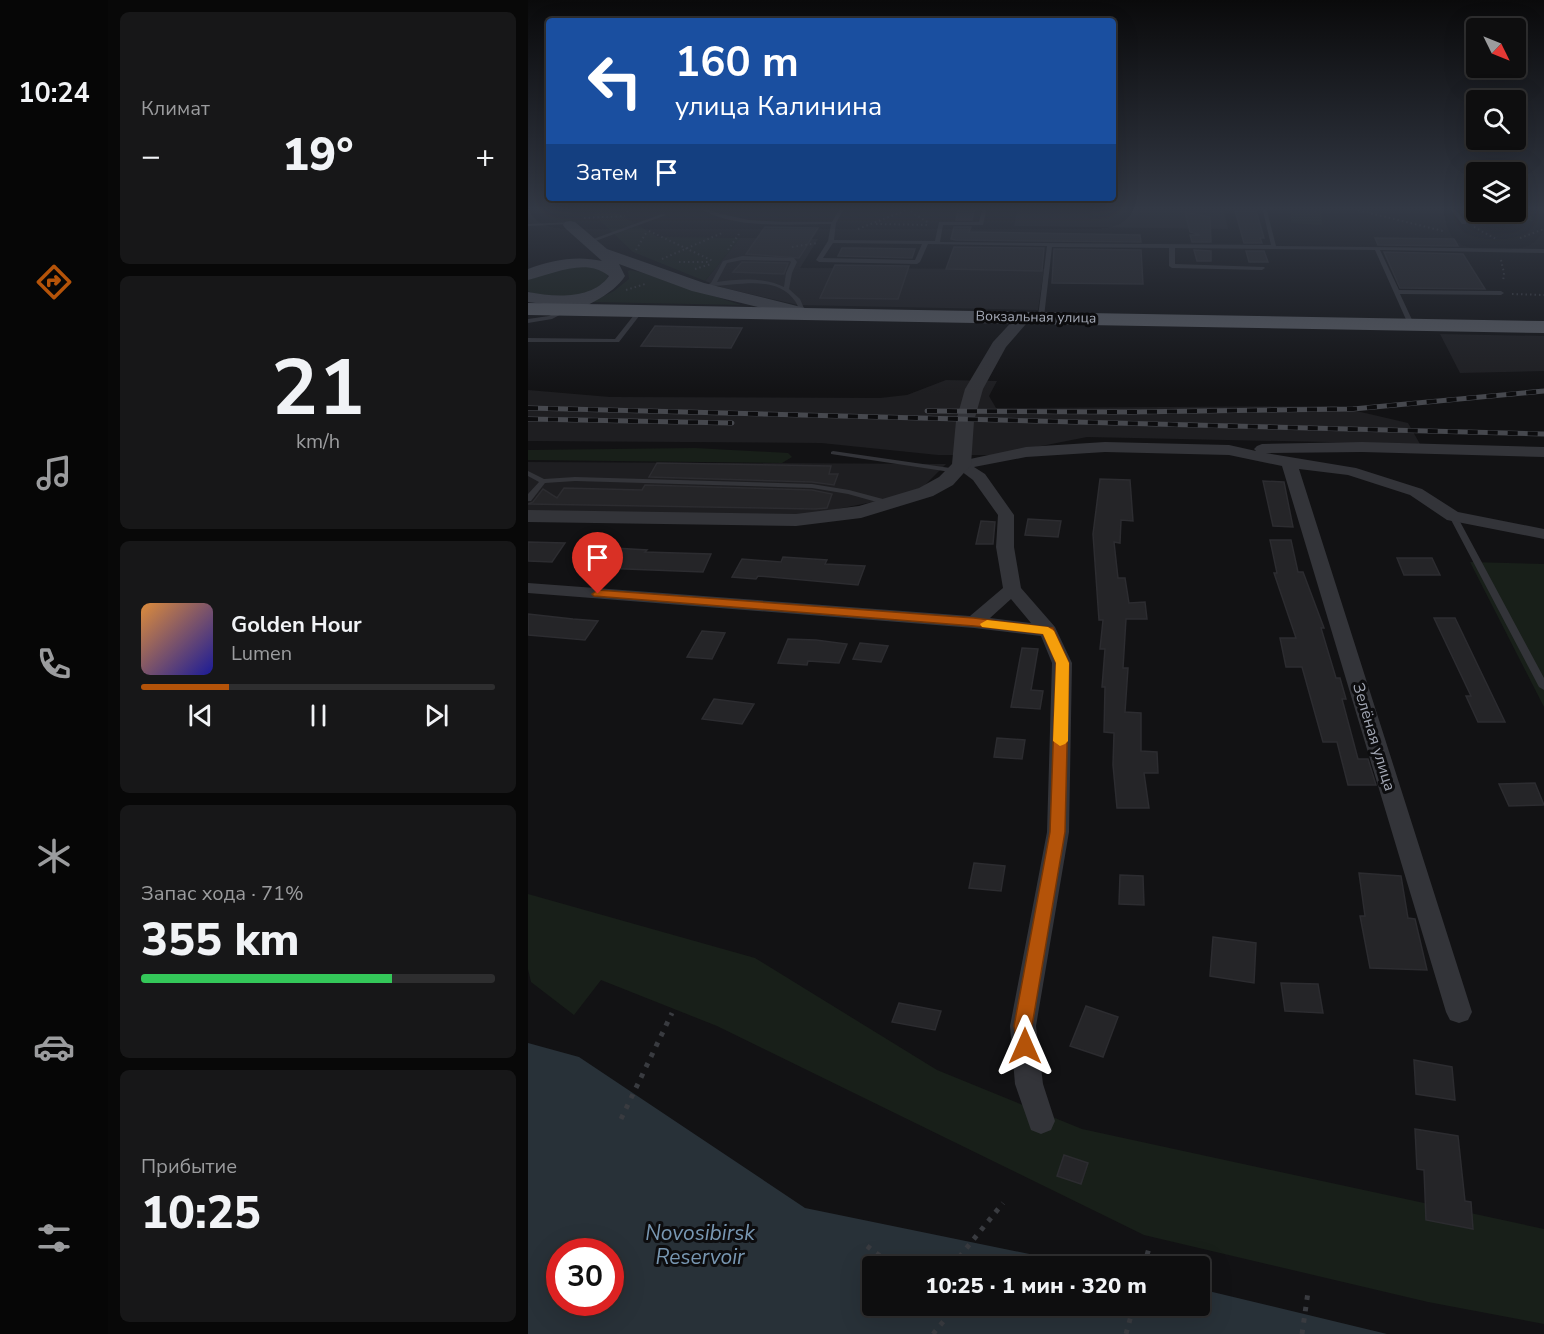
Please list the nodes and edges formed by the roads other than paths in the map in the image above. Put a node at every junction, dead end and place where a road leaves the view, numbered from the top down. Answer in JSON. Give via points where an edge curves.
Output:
{"nodes":[{"id":1,"x":545,"y":269,"type":"edge"},
{"id":2,"x":611,"y":269,"type":"edge"},
{"id":3,"x":655,"y":269,"type":"edge"},
{"id":4,"x":719,"y":269,"type":"edge"},
{"id":5,"x":791,"y":269,"type":"edge"},
{"id":6,"x":1044,"y":269,"type":"edge"},
{"id":7,"x":1386,"y":269,"type":"edge"},
{"id":8,"x":614,"y":271,"type":"joint"},
{"id":9,"x":528,"y":275,"type":"edge"},
{"id":10,"x":706,"y":285,"type":"junction"},
{"id":11,"x":786,"y":290,"type":"junction"},
{"id":12,"x":1396,"y":292,"type":"junction"},
{"id":13,"x":596,"y":293,"type":"junction"},
{"id":14,"x":1501,"y":293,"type":"road end"},
{"id":15,"x":528,"y":297,"type":"edge"},
{"id":16,"x":565,"y":307,"type":"junction"},
{"id":17,"x":528,"y":309,"type":"edge"},
{"id":18,"x":640,"y":311,"type":"junction"},
{"id":19,"x":803,"y":313,"type":"junction"},
{"id":20,"x":1033,"y":317,"type":"junction"},
{"id":21,"x":528,"y":321,"type":"edge"},
{"id":22,"x":1411,"y":324,"type":"junction"},
{"id":23,"x":1544,"y":327,"type":"edge"},
{"id":24,"x":528,"y":340,"type":"edge"},
{"id":25,"x":1229,"y":450,"type":"junction"},
{"id":26,"x":1544,"y":452,"type":"edge"},
{"id":27,"x":833,"y":453,"type":"dead end"},
{"id":28,"x":1289,"y":463,"type":"junction"},
{"id":29,"x":959,"y":468,"type":"junction"},
{"id":30,"x":528,"y":473,"type":"edge"},
{"id":31,"x":543,"y":481,"type":"junction"},
{"id":32,"x":528,"y":499,"type":"edge"},
{"id":33,"x":892,"y":504,"type":"junction"},
{"id":34,"x":528,"y":516,"type":"edge"},
{"id":35,"x":1453,"y":516,"type":"junction"},
{"id":36,"x":1544,"y":534,"type":"edge"},
{"id":37,"x":528,"y":588,"type":"edge"},
{"id":38,"x":1012,"y":589,"type":"junction"},
{"id":39,"x":974,"y":622,"type":"junction"},
{"id":40,"x":1048,"y":631,"type":"junction"},
{"id":41,"x":1544,"y":687,"type":"edge"},
{"id":42,"x":1459,"y":1012,"type":"dead end"},
{"id":43,"x":1041,"y":1121,"type":"dead end"}],
"edges":[{"from":1,"to":9,"type":"main road"},
{"from":2,"to":8,"type":"main road"},
{"from":3,"to":10,"type":"main road"},
{"from":4,"to":10,"type":"lane"},
{"from":5,"to":11,"type":"lane"},
{"from":6,"to":20,"type":"lane"},
{"from":7,"to":12,"type":"lane"},
{"from":8,"to":13,"type":"main road","via":[[614,282]]},
{"from":10,"to":11,"type":"lane","via":[[759,281]]},
{"from":10,"to":19,"type":"main road"},
{"from":11,"to":19,"type":"lane","via":[[800,301]]},
{"from":12,"to":14,"type":"lane"},
{"from":12,"to":22,"type":"lane"},
{"from":13,"to":15,"type":"main road","via":[[556,300]]},
{"from":13,"to":16,"type":"main road"},
{"from":16,"to":17,"type":"highway","name":"Вокзальная улица"},
{"from":16,"to":18,"type":"highway","name":"Вокзальная улица"},
{"from":16,"to":21,"type":"lane","via":[[550,318]]},
{"from":18,"to":19,"type":"highway","name":"Вокзальная улица"},
{"from":18,"to":24,"type":"lane","via":[[617,341]]},
{"from":19,"to":20,"type":"highway","name":"Вокзальная улица"},
{"from":20,"to":22,"type":"highway","name":"Вокзальная улица"},
{"from":20,"to":29,"type":"street","via":[[999,345],[974,389]]},
{"from":22,"to":23,"type":"highway","name":"Вокзальная улица"},
{"from":25,"to":26,"type":"street","via":[[1362,447]]},
{"from":25,"to":28,"type":"street"},
{"from":25,"to":29,"type":"street","via":[[1105,447],[1026,452]]},
{"from":27,"to":29,"type":"lane"},
{"from":28,"to":35,"type":"street","via":[[1350,471],[1416,492]]},
{"from":28,"to":42,"type":"street","name":"Зелёная улица"},
{"from":29,"to":33,"type":"street","via":[[946,482]]},
{"from":29,"to":38,"type":"street","via":[[979,477],[1006,515],[1005,547]]},
{"from":30,"to":31,"type":"lane"},
{"from":31,"to":32,"type":"lane"},
{"from":31,"to":33,"type":"lane","via":[[812,486]]},
{"from":33,"to":34,"type":"street","via":[[796,520]]},
{"from":35,"to":36,"type":"street"},
{"from":35,"to":41,"type":"lane"},
{"from":37,"to":39,"type":"street"},
{"from":38,"to":39,"type":"street"},
{"from":38,"to":40,"type":"street"},
{"from":39,"to":40,"type":"street"},
{"from":40,"to":43,"type":"street","via":[[1062,663],[1058,832],[1023,1026],[1029,1084]]}]}
